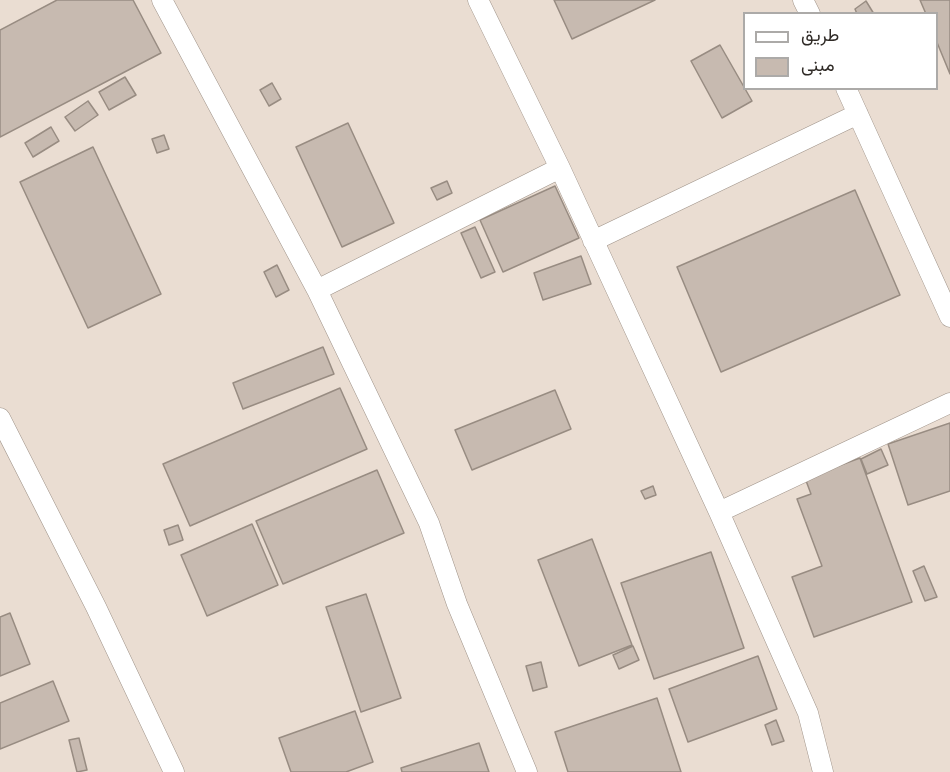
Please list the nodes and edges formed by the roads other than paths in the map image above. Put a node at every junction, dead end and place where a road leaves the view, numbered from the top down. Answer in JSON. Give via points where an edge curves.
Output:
{"nodes":[{"id":1,"x":162,"y":0,"type":"edge"},
{"id":2,"x":478,"y":0,"type":"edge"},
{"id":3,"x":847,"y":90,"type":"edge"},
{"id":4,"x":858,"y":114,"type":"junction"},
{"id":5,"x":560,"y":168,"type":"junction"},
{"id":6,"x":593,"y":241,"type":"junction"},
{"id":7,"x":317,"y":290,"type":"junction"},
{"id":8,"x":950,"y":317,"type":"edge"},
{"id":9,"x":950,"y":403,"type":"edge"},
{"id":10,"x":0,"y":418,"type":"edge"},
{"id":11,"x":718,"y":512,"type":"junction"},
{"id":12,"x":174,"y":772,"type":"edge"},
{"id":13,"x":527,"y":772,"type":"edge"},
{"id":14,"x":822,"y":772,"type":"edge"}],
"edges":[{"from":1,"to":7,"type":"street"},
{"from":2,"to":5,"type":"street"},
{"from":3,"to":4,"type":"street"},
{"from":4,"to":6,"type":"street"},
{"from":4,"to":8,"type":"street"},
{"from":5,"to":6,"type":"street"},
{"from":5,"to":7,"type":"street"},
{"from":6,"to":11,"type":"street"},
{"from":7,"to":13,"type":"street","via":[[429,523]]},
{"from":9,"to":11,"type":"street"},
{"from":10,"to":12,"type":"street"},
{"from":11,"to":14,"type":"street","via":[[808,713]]}]}
